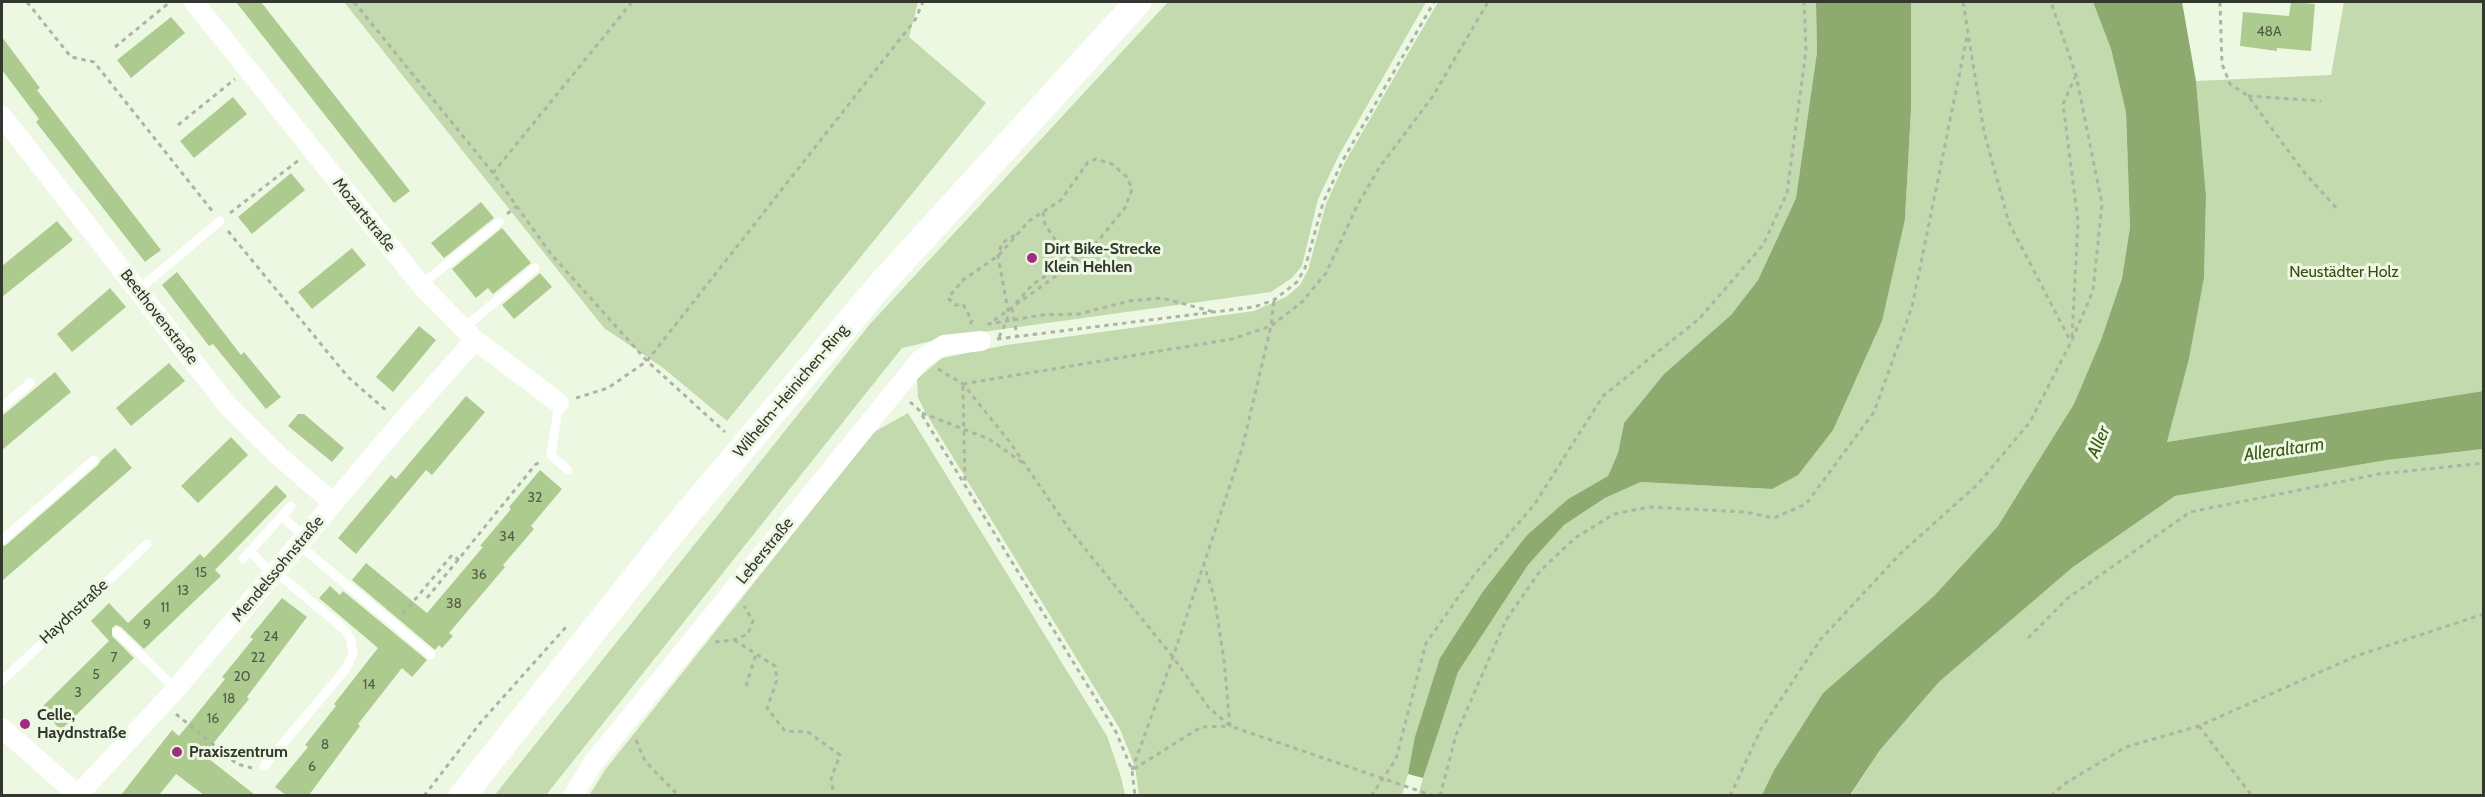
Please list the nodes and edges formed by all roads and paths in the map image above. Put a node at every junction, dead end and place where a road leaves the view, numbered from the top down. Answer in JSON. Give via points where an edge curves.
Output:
{"nodes":[{"id":1,"x":170,"y":2,"type":"edge"},
{"id":2,"x":194,"y":2,"type":"edge"},
{"id":3,"x":354,"y":2,"type":"edge"},
{"id":4,"x":632,"y":2,"type":"edge"},
{"id":5,"x":923,"y":2,"type":"edge"},
{"id":6,"x":1138,"y":2,"type":"edge"},
{"id":7,"x":1434,"y":2,"type":"edge"},
{"id":8,"x":1488,"y":2,"type":"edge"},
{"id":9,"x":1804,"y":2,"type":"edge"},
{"id":10,"x":1963,"y":2,"type":"edge"},
{"id":11,"x":2051,"y":2,"type":"edge"},
{"id":12,"x":2220,"y":2,"type":"edge"},
{"id":13,"x":1968,"y":32,"type":"junction"},
{"id":14,"x":115,"y":47,"type":"dead end"},
{"id":15,"x":248,"y":69,"type":"junction"},
{"id":16,"x":2076,"y":75,"type":"junction"},
{"id":17,"x":2248,"y":96,"type":"junction"},
{"id":18,"x":2321,"y":101,"type":"dead end"},
{"id":19,"x":2,"y":116,"type":"edge"},
{"id":20,"x":178,"y":125,"type":"dead end"},
{"id":21,"x":312,"y":150,"type":"junction"},
{"id":22,"x":493,"y":173,"type":"junction"},
{"id":23,"x":2339,"y":211,"type":"dead end"},
{"id":24,"x":1043,"y":212,"type":"junction"},
{"id":25,"x":220,"y":221,"type":"joint"},
{"id":26,"x":499,"y":222,"type":"dead end"},
{"id":27,"x":1088,"y":253,"type":"junction"},
{"id":28,"x":999,"y":256,"type":"junction"},
{"id":29,"x":1074,"y":258,"type":"junction"},
{"id":30,"x":535,"y":268,"type":"dead end"},
{"id":31,"x":421,"y":285,"type":"junction"},
{"id":32,"x":138,"y":291,"type":"junction"},
{"id":33,"x":1274,"y":300,"type":"junction"},
{"id":34,"x":1010,"y":310,"type":"junction"},
{"id":35,"x":1214,"y":312,"type":"junction"},
{"id":36,"x":1013,"y":320,"type":"junction"},
{"id":37,"x":1007,"y":321,"type":"junction"},
{"id":38,"x":1271,"y":326,"type":"junction"},
{"id":39,"x":469,"y":334,"type":"junction"},
{"id":40,"x":1017,"y":336,"type":"junction"},
{"id":41,"x":982,"y":337,"type":"junction"},
{"id":42,"x":2071,"y":342,"type":"junction"},
{"id":43,"x":921,"y":359,"type":"junction"},
{"id":44,"x":647,"y":362,"type":"junction"},
{"id":45,"x":30,"y":383,"type":"dead end"},
{"id":46,"x":963,"y":384,"type":"junction"},
{"id":47,"x":895,"y":389,"type":"junction"},
{"id":48,"x":559,"y":404,"type":"junction"},
{"id":49,"x":2,"y":407,"type":"edge"},
{"id":50,"x":921,"y":413,"type":"junction"},
{"id":51,"x":964,"y":429,"type":"junction"},
{"id":52,"x":725,"y":432,"type":"dead end"},
{"id":53,"x":550,"y":455,"type":"junction"},
{"id":54,"x":94,"y":460,"type":"dead end"},
{"id":55,"x":2484,"y":463,"type":"edge"},
{"id":56,"x":1025,"y":465,"type":"junction"},
{"id":57,"x":568,"y":470,"type":"dead end"},
{"id":58,"x":965,"y":485,"type":"junction"},
{"id":59,"x":333,"y":503,"type":"junction"},
{"id":60,"x":291,"y":506,"type":"dead end"},
{"id":61,"x":282,"y":516,"type":"junction"},
{"id":62,"x":2,"y":540,"type":"edge"},
{"id":63,"x":302,"y":541,"type":"junction"},
{"id":64,"x":147,"y":544,"type":"dead end"},
{"id":65,"x":459,"y":560,"type":"junction"},
{"id":66,"x":1204,"y":564,"type":"junction"},
{"id":67,"x":275,"y":574,"type":"junction"},
{"id":68,"x":729,"y":595,"type":"junction"},
{"id":69,"x":428,"y":598,"type":"dead end"},
{"id":70,"x":2484,"y":614,"type":"edge"},
{"id":71,"x":394,"y":624,"type":"junction"},
{"id":72,"x":117,"y":632,"type":"dead end"},
{"id":73,"x":697,"y":634,"type":"junction"},
{"id":74,"x":2028,"y":638,"type":"dead end"},
{"id":75,"x":734,"y":640,"type":"junction"},
{"id":76,"x":756,"y":654,"type":"junction"},
{"id":77,"x":431,"y":655,"type":"dead end"},
{"id":78,"x":1173,"y":657,"type":"junction"},
{"id":79,"x":2,"y":681,"type":"edge"},
{"id":80,"x":746,"y":686,"type":"dead end"},
{"id":81,"x":169,"y":696,"type":"junction"},
{"id":82,"x":627,"y":721,"type":"junction"},
{"id":83,"x":1230,"y":726,"type":"junction"},
{"id":84,"x":2199,"y":726,"type":"junction"},
{"id":85,"x":2,"y":728,"type":"edge"},
{"id":86,"x":264,"y":766,"type":"joint"},
{"id":87,"x":1132,"y":770,"type":"junction"},
{"id":88,"x":1382,"y":780,"type":"junction"},
{"id":89,"x":78,"y":795,"type":"edge"},
{"id":90,"x":462,"y":795,"type":"edge"},
{"id":91,"x":573,"y":795,"type":"edge"},
{"id":92,"x":681,"y":795,"type":"edge"},
{"id":93,"x":834,"y":795,"type":"edge"},
{"id":94,"x":1135,"y":795,"type":"edge"},
{"id":95,"x":1371,"y":795,"type":"edge"},
{"id":96,"x":1434,"y":795,"type":"edge"},
{"id":97,"x":1440,"y":795,"type":"edge"},
{"id":98,"x":1731,"y":795,"type":"edge"},
{"id":99,"x":2051,"y":795,"type":"edge"},
{"id":100,"x":2252,"y":795,"type":"edge"}],
"edges":[{"from":1,"to":14,"type":"path"},
{"from":2,"to":15,"type":"street","name":"Mozartstraße"},
{"from":3,"to":22,"type":"path"},
{"from":4,"to":22,"type":"path"},
{"from":5,"to":44,"type":"path","via":[[915,20]]},
{"from":6,"to":90,"type":"main road","name":"Wilhelm-Heinichen-Ring","via":[[883,282],[681,521]]},
{"from":7,"to":33,"type":"path","via":[[1343,160],[1323,203],[1305,268],[1297,282]]},
{"from":8,"to":38,"type":"path","via":[[1432,96],[1379,168],[1326,273],[1302,302]]},
{"from":9,"to":88,"type":"path","via":[[1806,50],[1787,193],[1763,244],[1700,318],[1603,396],[1534,504],[1474,575],[1426,644],[1396,759]]},
{"from":10,"to":13,"type":"path"},
{"from":11,"to":16,"type":"path"},
{"from":12,"to":17,"type":"path","via":[[2222,64],[2230,84]]},
{"from":13,"to":42,"type":"path","via":[[1984,132],[2009,223]]},
{"from":13,"to":97,"type":"path","via":[[1912,307],[1874,412],[1806,504],[1774,518],[1745,512],[1648,507],[1614,514],[1575,538],[1540,571],[1506,620],[1456,735]]},
{"from":15,"to":20,"type":"path"},
{"from":15,"to":21,"type":"street","name":"Mozartstraße"},
{"from":16,"to":42,"type":"path","via":[[2063,104],[2078,221]]},
{"from":16,"to":42,"type":"path","via":[[2102,204],[2093,291]]},
{"from":17,"to":18,"type":"path"},
{"from":17,"to":23,"type":"path","via":[[2303,171]]},
{"from":19,"to":32,"type":"street","name":"Beethovenstraße"},
{"from":21,"to":25,"type":"path"},
{"from":21,"to":31,"type":"street","name":"Mozartstraße"},
{"from":22,"to":44,"type":"path","via":[[551,254]]},
{"from":24,"to":27,"type":"path","via":[[1061,200],[1088,162],[1096,159],[1112,164],[1127,177],[1132,189],[1125,208]]},
{"from":24,"to":28,"type":"path","via":[[1002,243]]},
{"from":24,"to":29,"type":"path","via":[[1045,224],[1056,241]]},
{"from":25,"to":32,"type":"lane"},
{"from":26,"to":31,"type":"lane"},
{"from":27,"to":29,"type":"path"},
{"from":27,"to":34,"type":"path"},
{"from":28,"to":34,"type":"path"},
{"from":28,"to":41,"type":"path","via":[[963,280],[948,298],[955,305],[963,304]]},
{"from":29,"to":34,"type":"path","via":[[1033,284]]},
{"from":30,"to":39,"type":"lane"},
{"from":31,"to":39,"type":"street","name":"Mozartstraße"},
{"from":32,"to":59,"type":"street","name":"Beethovenstraße","via":[[228,405]]},
{"from":33,"to":35,"type":"path"},
{"from":33,"to":38,"type":"path"},
{"from":34,"to":36,"type":"path"},
{"from":34,"to":37,"type":"path"},
{"from":34,"to":37,"type":"path","via":[[989,324]]},
{"from":35,"to":36,"type":"path","via":[[1162,298],[1129,301],[1079,314]]},
{"from":35,"to":40,"type":"path"},
{"from":36,"to":37,"type":"path"},
{"from":36,"to":40,"type":"path"},
{"from":37,"to":41,"type":"path"},
{"from":38,"to":46,"type":"path","via":[[1232,339]]},
{"from":38,"to":66,"type":"path","via":[[1242,449]]},
{"from":39,"to":48,"type":"street","name":"Mozartstraße"},
{"from":39,"to":59,"type":"street","name":"Mendelssohnstraße"},
{"from":40,"to":41,"type":"path"},
{"from":41,"to":43,"type":"street","name":"Leberstraße","via":[[944,345]]},
{"from":42,"to":98,"type":"path","via":[[2030,422],[1978,484],[1901,554],[1821,639],[1761,729]]},
{"from":43,"to":46,"type":"path"},
{"from":43,"to":47,"type":"street","name":"Leberstraße"},
{"from":44,"to":48,"type":"path","via":[[608,388]]},
{"from":44,"to":52,"type":"path"},
{"from":45,"to":49,"type":"lane"},
{"from":46,"to":51,"type":"path"},
{"from":46,"to":56,"type":"path"},
{"from":47,"to":50,"type":"path"},
{"from":47,"to":68,"type":"street","name":"Leberstraße"},
{"from":48,"to":53,"type":"lane"},
{"from":50,"to":51,"type":"path"},
{"from":50,"to":58,"type":"path"},
{"from":51,"to":56,"type":"path","via":[[989,439]]},
{"from":51,"to":58,"type":"path"},
{"from":53,"to":57,"type":"lane"},
{"from":53,"to":65,"type":"path","via":[[535,465]]},
{"from":54,"to":62,"type":"lane"},
{"from":55,"to":74,"type":"path","via":[[2379,474],[2190,512],[2068,598]]},
{"from":56,"to":78,"type":"path","via":[[1069,530]]},
{"from":58,"to":87,"type":"path","via":[[1116,732]]},
{"from":59,"to":63,"type":"street","name":"Mendelssohnstraße"},
{"from":60,"to":61,"type":"lane"},
{"from":61,"to":63,"type":"lane"},
{"from":61,"to":67,"type":"lane","via":[[246,555]]},
{"from":63,"to":67,"type":"street","name":"Mendelssohnstraße"},
{"from":63,"to":71,"type":"lane"},
{"from":64,"to":79,"type":"lane","name":"Haydnstraße"},
{"from":65,"to":69,"type":"path"},
{"from":65,"to":71,"type":"path","via":[[452,555]]},
{"from":66,"to":78,"type":"path"},
{"from":66,"to":83,"type":"path","via":[[1214,597]]},
{"from":67,"to":81,"type":"street","name":"Mendelssohnstraße"},
{"from":67,"to":86,"type":"lane","via":[[345,630],[353,654],[345,670]]},
{"from":68,"to":73,"type":"street","name":"Leberstraße"},
{"from":68,"to":75,"type":"path","via":[[747,608],[753,621],[748,634]]},
{"from":70,"to":84,"type":"path","via":[[2356,656]]},
{"from":71,"to":77,"type":"lane"},
{"from":72,"to":81,"type":"lane"},
{"from":73,"to":75,"type":"path","via":[[715,642]]},
{"from":73,"to":82,"type":"street","name":"Leberstraße"},
{"from":75,"to":76,"type":"path"},
{"from":76,"to":80,"type":"path"},
{"from":76,"to":93,"type":"path","via":[[775,666],[777,680],[766,708],[785,731],[808,732],[840,755],[831,779]]},
{"from":78,"to":83,"type":"path","via":[[1209,708]]},
{"from":78,"to":87,"type":"path"},
{"from":81,"to":86,"type":"path","via":[[237,764]]},
{"from":81,"to":89,"type":"street","name":"Mendelssohnstraße"},
{"from":82,"to":91,"type":"street","name":"Leberstraße"},
{"from":82,"to":92,"type":"path","via":[[645,760]]},
{"from":83,"to":87,"type":"path","via":[[1201,727]]},
{"from":83,"to":88,"type":"path"},
{"from":84,"to":99,"type":"path","via":[[2126,747]]},
{"from":84,"to":100,"type":"path"},
{"from":85,"to":89,"type":"street"},
{"from":87,"to":94,"type":"path"},
{"from":88,"to":95,"type":"path"},
{"from":88,"to":96,"type":"path"}]}
